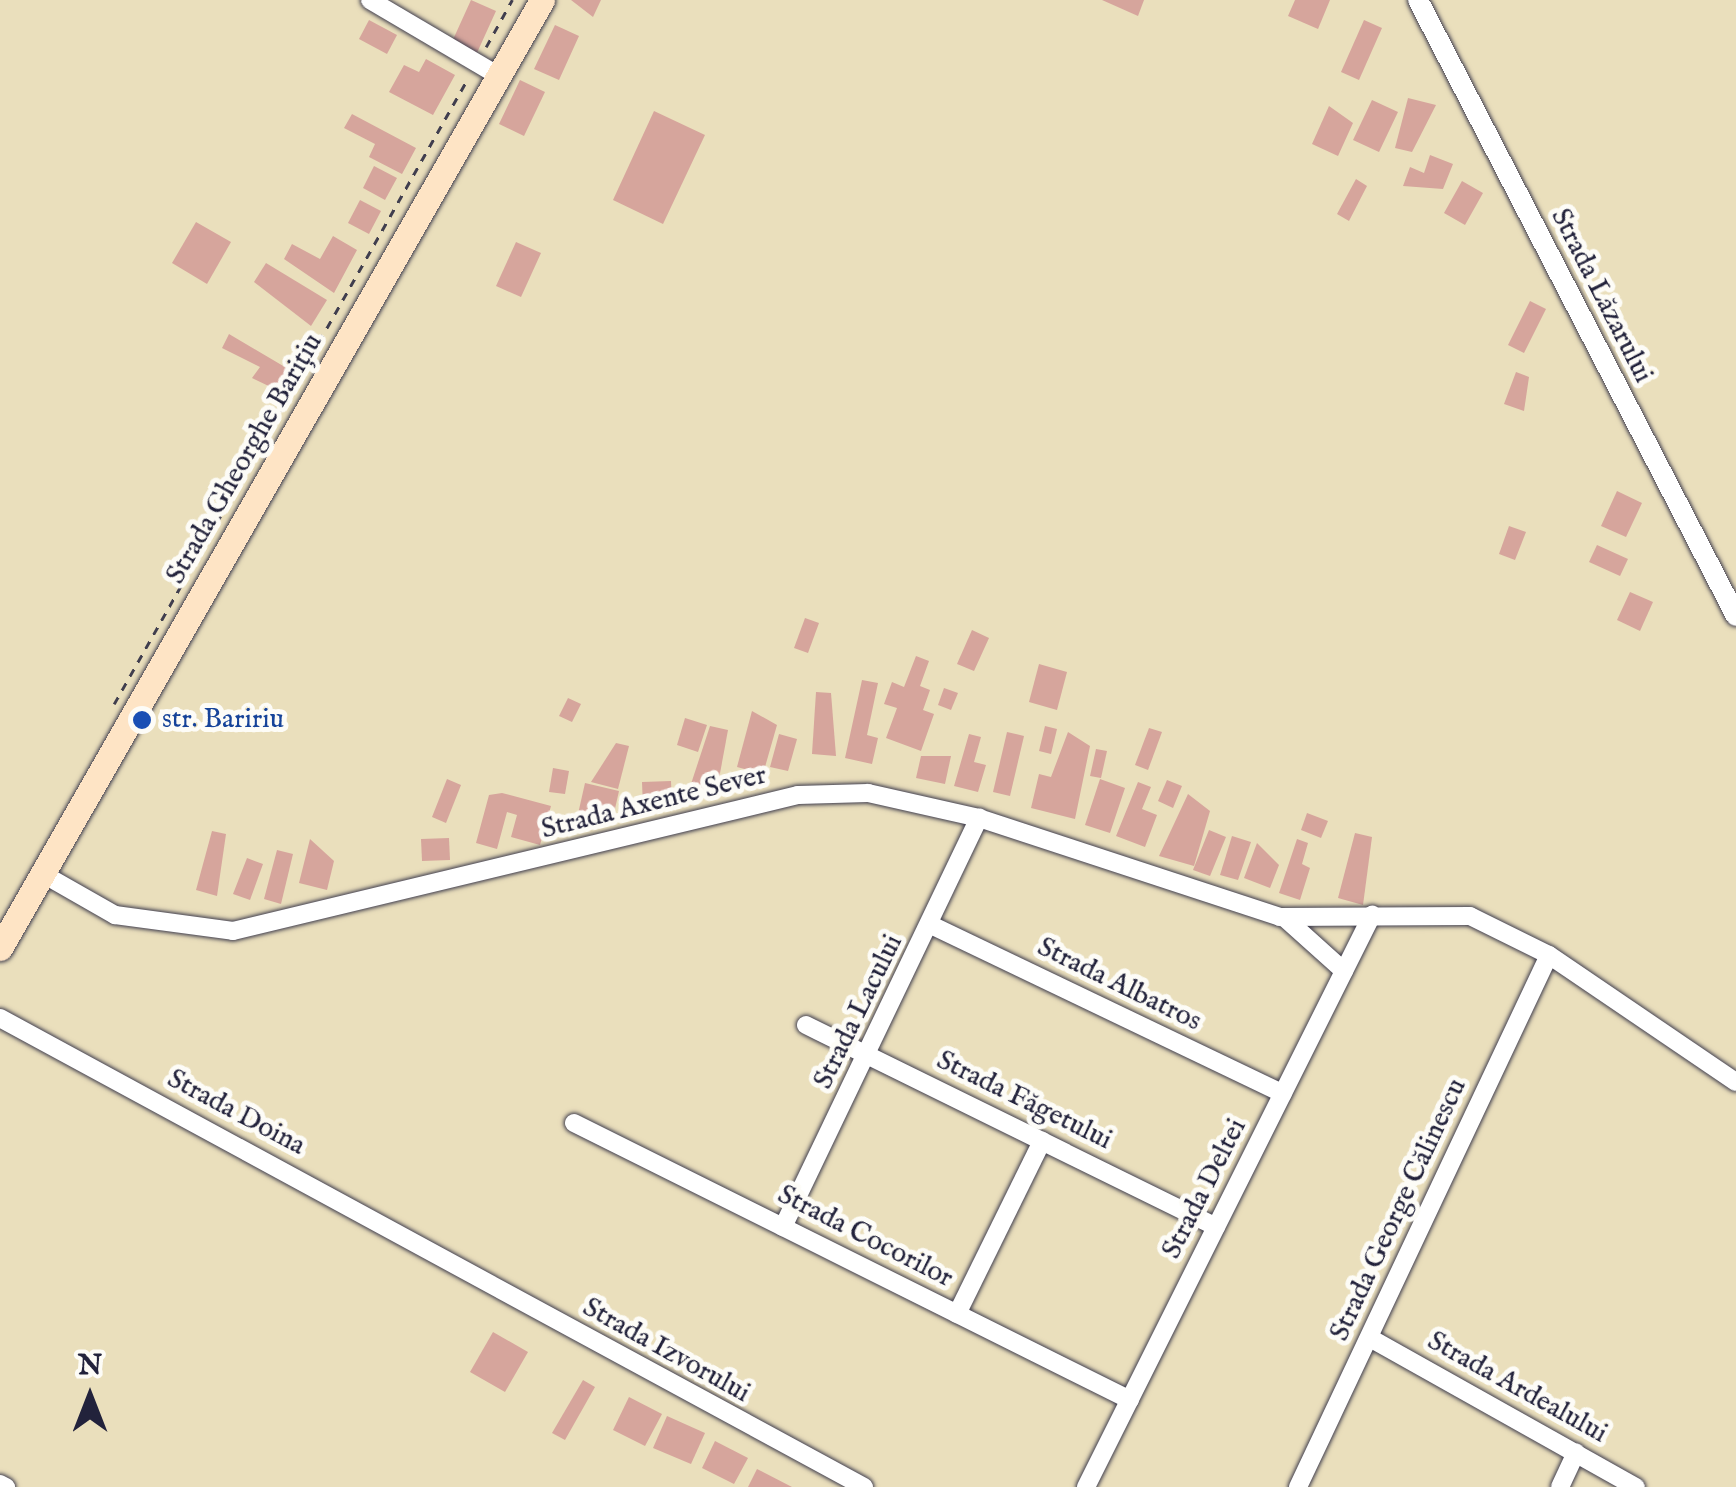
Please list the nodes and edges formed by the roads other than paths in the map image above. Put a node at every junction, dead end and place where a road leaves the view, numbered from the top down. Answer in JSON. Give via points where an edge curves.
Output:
{"nodes":[{"id":1,"x":370,"y":0,"type":"edge"},
{"id":2,"x":542,"y":0,"type":"edge"},
{"id":3,"x":1418,"y":0,"type":"edge"},
{"id":4,"x":487,"y":70,"type":"junction"},
{"id":5,"x":1736,"y":616,"type":"edge"},
{"id":6,"x":980,"y":818,"type":"junction"},
{"id":7,"x":43,"y":874,"type":"junction"},
{"id":8,"x":1372,"y":915,"type":"junction"},
{"id":9,"x":1280,"y":917,"type":"junction"},
{"id":10,"x":931,"y":925,"type":"junction"},
{"id":11,"x":0,"y":948,"type":"edge"},
{"id":12,"x":1548,"y":954,"type":"junction"},
{"id":13,"x":1344,"y":971,"type":"junction"},
{"id":14,"x":0,"y":1018,"type":"edge"},
{"id":15,"x":806,"y":1025,"type":"dead end"},
{"id":16,"x":870,"y":1056,"type":"junction"},
{"id":17,"x":1736,"y":1082,"type":"edge"},
{"id":18,"x":1283,"y":1094,"type":"junction"},
{"id":19,"x":574,"y":1123,"type":"dead end"},
{"id":20,"x":1042,"y":1140,"type":"junction"},
{"id":21,"x":783,"y":1227,"type":"junction"},
{"id":22,"x":1216,"y":1227,"type":"junction"},
{"id":23,"x":444,"y":1261,"type":"joint"},
{"id":24,"x":957,"y":1314,"type":"junction"},
{"id":25,"x":1370,"y":1338,"type":"junction"},
{"id":26,"x":1130,"y":1400,"type":"junction"},
{"id":27,"x":1576,"y":1454,"type":"junction"},
{"id":28,"x":864,"y":1487,"type":"edge"},
{"id":29,"x":1086,"y":1487,"type":"edge"},
{"id":30,"x":1298,"y":1487,"type":"edge"},
{"id":31,"x":1560,"y":1487,"type":"edge"},
{"id":32,"x":1636,"y":1487,"type":"edge"}],
"edges":[{"from":1,"to":4,"type":"street"},
{"from":2,"to":4,"type":"main road","name":"Strada Gheorghe Barițiu"},
{"from":3,"to":5,"type":"street","name":"Strada Lăzarului"},
{"from":4,"to":7,"type":"main road","name":"Strada Gheorghe Barițiu"},
{"from":6,"to":7,"type":"street","name":"Strada Axente Sever","via":[[868,793],[798,795],[233,931],[115,915]]},
{"from":6,"to":9,"type":"street","name":"Strada Axente Sever"},
{"from":6,"to":10,"type":"street","name":"Strada Lacului"},
{"from":7,"to":11,"type":"main road","name":"Strada Gheorghe Barițiu"},
{"from":8,"to":9,"type":"street","name":"Strada Axente Sever"},
{"from":8,"to":12,"type":"street","name":"Strada Axente Sever","via":[[1470,916]]},
{"from":8,"to":13,"type":"street","name":"Strada Deltei"},
{"from":9,"to":13,"type":"street","name":"Strada Axente Sever","via":[[1317,938]]},
{"from":10,"to":16,"type":"street","name":"Strada Lacului"},
{"from":10,"to":18,"type":"street","name":"Strada Albatros"},
{"from":12,"to":17,"type":"street","name":"Strada Axente Sever"},
{"from":12,"to":25,"type":"street","name":"Strada George Călinescu"},
{"from":13,"to":18,"type":"street","name":"Strada Deltei"},
{"from":14,"to":23,"type":"street","name":"Strada Doina"},
{"from":15,"to":16,"type":"street","name":"Strada Făgetului"},
{"from":16,"to":20,"type":"street","name":"Strada Făgetului"},
{"from":16,"to":21,"type":"street","name":"Strada Lacului"},
{"from":18,"to":22,"type":"street","name":"Strada Deltei"},
{"from":19,"to":21,"type":"street","name":"Strada Cocorilor"},
{"from":20,"to":22,"type":"street","name":"Strada Făgetului"},
{"from":20,"to":24,"type":"street"},
{"from":21,"to":24,"type":"street","name":"Strada Cocorilor"},
{"from":22,"to":26,"type":"street","name":"Strada Deltei"},
{"from":23,"to":28,"type":"street","name":"Strada Izvorului"},
{"from":24,"to":26,"type":"street","name":"Strada Cocorilor"},
{"from":25,"to":27,"type":"street","name":"Strada Ardealului"},
{"from":25,"to":30,"type":"street","name":"Strada George Călinescu"},
{"from":26,"to":29,"type":"street","name":"Strada Deltei"},
{"from":27,"to":31,"type":"street"},
{"from":27,"to":32,"type":"street","name":"Strada Ardealului"}]}
